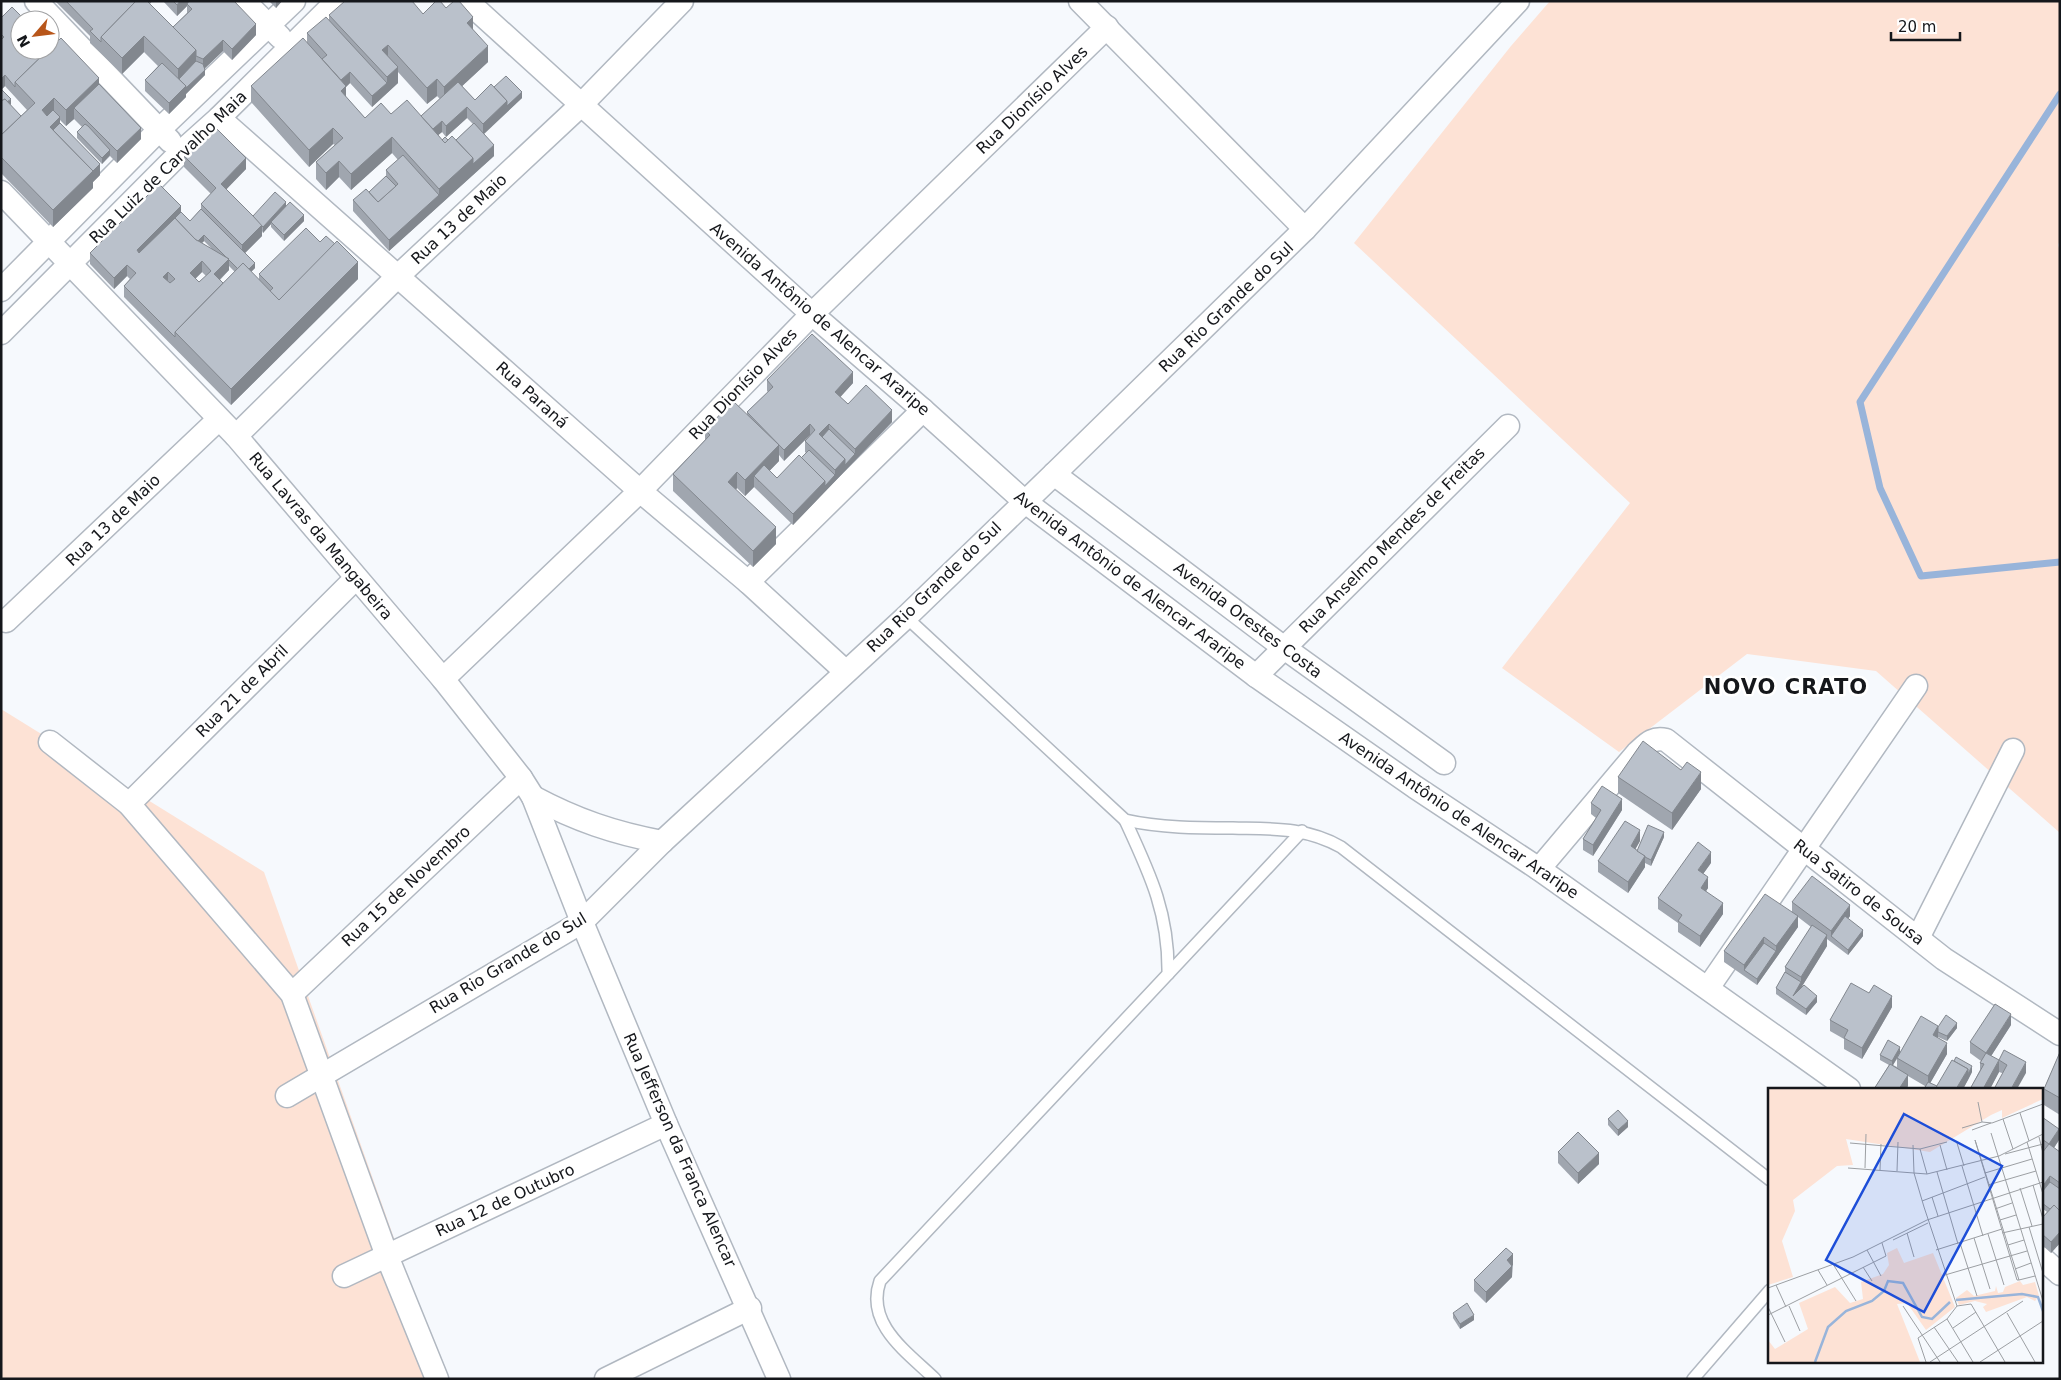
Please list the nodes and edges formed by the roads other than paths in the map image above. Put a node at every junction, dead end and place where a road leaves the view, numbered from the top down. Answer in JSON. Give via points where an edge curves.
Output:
{"nodes":[{"id":1,"x":36,"y":1,"type":"edge"},
{"id":2,"x":244,"y":1,"type":"edge"},
{"id":3,"x":294,"y":1,"type":"edge"},
{"id":4,"x":337,"y":1,"type":"edge"},
{"id":5,"x":466,"y":1,"type":"edge"},
{"id":6,"x":682,"y":1,"type":"edge"},
{"id":7,"x":1518,"y":1,"type":"edge"},
{"id":8,"x":1088,"y":4,"type":"edge"},
{"id":9,"x":269,"y":26,"type":"junction"},
{"id":10,"x":1107,"y":27,"type":"junction"},
{"id":11,"x":290,"y":46,"type":"junction"},
{"id":12,"x":581,"y":105,"type":"junction"},
{"id":13,"x":219,"y":118,"type":"junction"},
{"id":14,"x":159,"y":130,"type":"junction"},
{"id":15,"x":181,"y":152,"type":"junction"},
{"id":16,"x":1,"y":192,"type":"edge"},
{"id":17,"x":1305,"y":229,"type":"junction"},
{"id":18,"x":48,"y":241,"type":"junction"},
{"id":19,"x":70,"y":264,"type":"junction"},
{"id":20,"x":398,"y":276,"type":"junction"},
{"id":21,"x":1,"y":290,"type":"edge"},
{"id":22,"x":812,"y":314,"type":"junction"},
{"id":23,"x":1,"y":333,"type":"edge"},
{"id":24,"x":923,"y":410,"type":"junction"},
{"id":25,"x":219,"y":419,"type":"junction"},
{"id":26,"x":1508,"y":426,"type":"dead end"},
{"id":27,"x":236,"y":436,"type":"junction"},
{"id":28,"x":1054,"y":474,"type":"junction"},
{"id":29,"x":640,"y":491,"type":"junction"},
{"id":30,"x":1024,"y":501,"type":"junction"},
{"id":31,"x":356,"y":578,"type":"junction"},
{"id":32,"x":748,"y":582,"type":"junction"},
{"id":33,"x":906,"y":617,"type":"junction"},
{"id":34,"x":6,"y":621,"type":"dead end"},
{"id":35,"x":1283,"y":647,"type":"junction"},
{"id":36,"x":845,"y":671,"type":"junction"},
{"id":37,"x":1256,"y":676,"type":"junction"},
{"id":38,"x":444,"y":679,"type":"junction"},
{"id":39,"x":1916,"y":686,"type":"dead end"},
{"id":40,"x":50,"y":742,"type":"dead end"},
{"id":41,"x":2012,"y":750,"type":"dead end"},
{"id":42,"x":1444,"y":763,"type":"dead end"},
{"id":43,"x":521,"y":778,"type":"junction"},
{"id":44,"x":533,"y":797,"type":"junction"},
{"id":45,"x":129,"y":804,"type":"junction"},
{"id":46,"x":1125,"y":820,"type":"junction"},
{"id":47,"x":1302,"y":832,"type":"junction"},
{"id":48,"x":662,"y":842,"type":"junction"},
{"id":49,"x":1805,"y":850,"type":"junction"},
{"id":50,"x":1539,"y":868,"type":"junction"},
{"id":51,"x":582,"y":922,"type":"junction"},
{"id":52,"x":1918,"y":938,"type":"junction"},
{"id":53,"x":1168,"y":974,"type":"junction"},
{"id":54,"x":1708,"y":988,"type":"junction"},
{"id":55,"x":292,"y":994,"type":"junction"},
{"id":56,"x":2060,"y":1034,"type":"edge"},
{"id":57,"x":321,"y":1074,"type":"junction"},
{"id":58,"x":1848,"y":1088,"type":"edge"},
{"id":59,"x":287,"y":1096,"type":"dead end"},
{"id":60,"x":666,"y":1124,"type":"junction"},
{"id":61,"x":1768,"y":1178,"type":"edge"},
{"id":62,"x":387,"y":1256,"type":"junction"},
{"id":63,"x":2044,"y":1260,"type":"edge"},
{"id":64,"x":2060,"y":1274,"type":"edge"},
{"id":65,"x":344,"y":1276,"type":"dead end"},
{"id":66,"x":1768,"y":1292,"type":"edge"},
{"id":67,"x":750,"y":1308,"type":"junction"},
{"id":68,"x":437,"y":1379,"type":"edge"},
{"id":69,"x":606,"y":1379,"type":"edge"},
{"id":70,"x":779,"y":1379,"type":"edge"},
{"id":71,"x":935,"y":1379,"type":"edge"},
{"id":72,"x":1693,"y":1379,"type":"edge"}],
"edges":[{"from":1,"to":14,"type":"street"},
{"from":2,"to":9,"type":"street"},
{"from":3,"to":9,"type":"street","name":"Rua Luiz de Carvalho Maia"},
{"from":4,"to":11,"type":"street","name":"Rua Luiz de Carvalho Maia"},
{"from":5,"to":12,"type":"street","name":"Avenida Antônio de Alencar Araripe"},
{"from":6,"to":12,"type":"street","name":"Rua 13 de Maio"},
{"from":7,"to":17,"type":"street","name":"Rua Rio Grande do Sul"},
{"from":8,"to":10,"type":"street"},
{"from":9,"to":11,"type":"street"},
{"from":9,"to":14,"type":"street","name":"Rua Luiz de Carvalho Maia"},
{"from":10,"to":17,"type":"street"},
{"from":10,"to":22,"type":"street","name":"Rua Dionísio Alves"},
{"from":11,"to":13,"type":"street","name":"Rua Luiz de Carvalho Maia"},
{"from":12,"to":20,"type":"street","name":"Rua 13 de Maio"},
{"from":12,"to":22,"type":"street","name":"Avenida Antônio de Alencar Araripe"},
{"from":13,"to":15,"type":"street","name":"Rua Luiz de Carvalho Maia"},
{"from":13,"to":20,"type":"street","name":"Rua Paraná"},
{"from":14,"to":15,"type":"street"},
{"from":14,"to":18,"type":"street","name":"Rua Luiz de Carvalho Maia"},
{"from":15,"to":19,"type":"street","name":"Rua Luiz de Carvalho Maia"},
{"from":16,"to":18,"type":"street","name":"Rua Lavras da Mangabeira"},
{"from":17,"to":28,"type":"street","name":"Rua Rio Grande do Sul"},
{"from":18,"to":19,"type":"street","name":"Rua Lavras da Mangabeira"},
{"from":18,"to":21,"type":"street","name":"Rua Luiz de Carvalho Maia"},
{"from":19,"to":23,"type":"street","name":"Rua Luiz de Carvalho Maia"},
{"from":19,"to":25,"type":"street","name":"Rua Lavras da Mangabeira"},
{"from":20,"to":27,"type":"street","name":"Rua 13 de Maio"},
{"from":20,"to":29,"type":"street","name":"Rua Paraná"},
{"from":22,"to":24,"type":"street","name":"Avenida Antônio de Alencar Araripe"},
{"from":22,"to":29,"type":"street","name":"Rua Dionísio Alves"},
{"from":24,"to":30,"type":"street","name":"Avenida Antônio de Alencar Araripe"},
{"from":24,"to":32,"type":"street"},
{"from":25,"to":27,"type":"street","name":"Rua Lavras da Mangabeira"},
{"from":25,"to":34,"type":"street","name":"Rua 13 de Maio"},
{"from":26,"to":35,"type":"street","name":"Rua Anselmo Mendes de Freitas"},
{"from":27,"to":31,"type":"street","name":"Rua Lavras da Mangabeira"},
{"from":28,"to":30,"type":"street","name":"Rua Rio Grande do Sul"},
{"from":28,"to":35,"type":"street","name":"Avenida Orestes Costa"},
{"from":29,"to":32,"type":"street","name":"Rua Paraná"},
{"from":29,"to":38,"type":"street","name":"Rua Dionísio Alves"},
{"from":30,"to":33,"type":"street","name":"Rua Rio Grande do Sul"},
{"from":30,"to":37,"type":"street","name":"Avenida Antônio de Alencar Araripe"},
{"from":31,"to":38,"type":"street","name":"Rua Lavras da Mangabeira"},
{"from":31,"to":45,"type":"street","name":"Rua 21 de Abril"},
{"from":32,"to":36,"type":"street","name":"Rua Paraná"},
{"from":33,"to":36,"type":"street","name":"Rua Rio Grande do Sul"},
{"from":33,"to":46,"type":"lane"},
{"from":35,"to":37,"type":"street","name":"Rua Anselmo Mendes de Freitas"},
{"from":35,"to":42,"type":"street","name":"Avenida Orestes Costa"},
{"from":36,"to":48,"type":"street","name":"Rua Rio Grande do Sul"},
{"from":37,"to":50,"type":"street","name":"Avenida Antônio de Alencar Araripe","via":[[1415,787]]},
{"from":38,"to":43,"type":"street","name":"Rua Lavras da Mangabeira"},
{"from":39,"to":49,"type":"street"},
{"from":40,"to":45,"type":"street"},
{"from":41,"to":52,"type":"street"},
{"from":43,"to":44,"type":"street","name":"Rua Lavras da Mangabeira"},
{"from":43,"to":55,"type":"street","name":"Rua 15 de Novembro"},
{"from":44,"to":48,"type":"street","via":[[568,816],[623,835]]},
{"from":44,"to":51,"type":"street","name":"Rua Lavras da Mangabeira"},
{"from":45,"to":55,"type":"street"},
{"from":46,"to":47,"type":"lane","via":[[1165,827],[1275,828]]},
{"from":46,"to":53,"type":"lane","via":[[1152,879],[1163,914],[1168,938]]},
{"from":47,"to":53,"type":"lane"},
{"from":47,"to":61,"type":"lane","via":[[1322,837],[1341,847]]},
{"from":48,"to":51,"type":"street","name":"Rua Rio Grande do Sul"},
{"from":49,"to":50,"type":"street","name":"Rua Satiro de Sousa","via":[[1666,740],[1658,738],[1637,753]]},
{"from":49,"to":52,"type":"street","name":"Rua Satiro de Sousa"},
{"from":49,"to":54,"type":"street"},
{"from":50,"to":54,"type":"street","name":"Avenida Antônio de Alencar Araripe"},
{"from":51,"to":57,"type":"street","name":"Rua Rio Grande do Sul"},
{"from":51,"to":60,"type":"street","name":"Rua Jefferson da Franca Alencar"},
{"from":52,"to":56,"type":"street","name":"Rua Satiro de Sousa","via":[[1944,959]]},
{"from":53,"to":71,"type":"lane","via":[[880,1281],[876,1304],[884,1328]]},
{"from":54,"to":58,"type":"street","name":"Avenida Antônio de Alencar Araripe"},
{"from":55,"to":57,"type":"street"},
{"from":57,"to":59,"type":"street","name":"Rua Rio Grande do Sul"},
{"from":57,"to":62,"type":"street"},
{"from":60,"to":62,"type":"street","name":"Rua 12 de Outubro"},
{"from":60,"to":67,"type":"street","name":"Rua Jefferson da Franca Alencar"},
{"from":62,"to":65,"type":"street","name":"Rua 12 de Outubro"},
{"from":62,"to":68,"type":"street"},
{"from":63,"to":64,"type":"street"},
{"from":66,"to":72,"type":"lane"},
{"from":67,"to":69,"type":"street"},
{"from":67,"to":70,"type":"street","name":"Rua Jefferson da Franca Alencar"}]}
